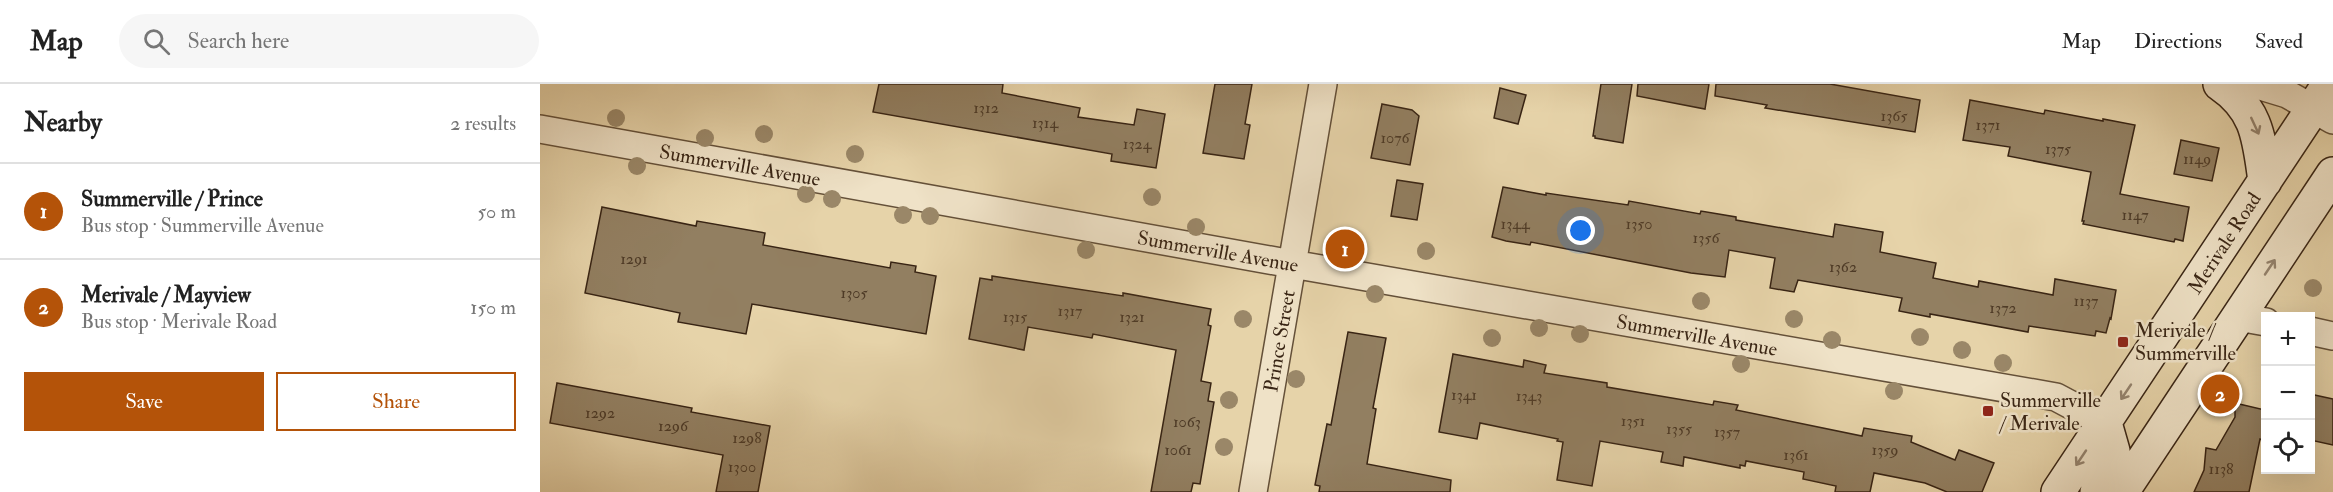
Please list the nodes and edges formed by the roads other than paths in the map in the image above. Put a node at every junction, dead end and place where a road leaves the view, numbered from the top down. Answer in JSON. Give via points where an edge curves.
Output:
{"nodes":[{"id":1,"x":1323,"y":84,"type":"edge"},
{"id":2,"x":2220,"y":84,"type":"edge"},
{"id":3,"x":2254,"y":84,"type":"edge"},
{"id":4,"x":2325,"y":104,"type":"edge"},
{"id":5,"x":540,"y":129,"type":"edge"},
{"id":6,"x":2333,"y":174,"type":"edge"},
{"id":7,"x":2265,"y":181,"type":"junction"},
{"id":8,"x":1292,"y":264,"type":"junction"},
{"id":9,"x":2252,"y":319,"type":"edge"},
{"id":10,"x":2315,"y":332,"type":"edge"},
{"id":11,"x":2333,"y":336,"type":"edge"},
{"id":12,"x":2105,"y":423,"type":"junction"},
{"id":13,"x":1253,"y":492,"type":"edge"},
{"id":14,"x":2058,"y":492,"type":"edge"},
{"id":15,"x":2097,"y":492,"type":"edge"},
{"id":16,"x":2122,"y":492,"type":"edge"}],
"edges":[{"from":1,"to":8,"type":"street","name":"Prince Street"},
{"from":2,"to":7,"type":"main road","one_way":true,"via":[[2246,109],[2259,135]]},
{"from":3,"to":4,"type":"street"},
{"from":4,"to":7,"type":"main road","name":"Merivale Road"},
{"from":5,"to":8,"type":"street","name":"Summerville Avenue"},
{"from":9,"to":6,"type":"main road","one_way":true},
{"from":7,"to":12,"type":"main road","name":"Merivale Road","one_way":true},
{"from":8,"to":12,"type":"street","name":"Summerville Avenue","via":[[2056,398]]},
{"from":8,"to":13,"type":"street","name":"Prince Street"},
{"from":9,"to":16,"type":"main road"},
{"from":10,"to":11,"type":"street"},
{"from":12,"to":14,"type":"main road","name":"Merivale Road","one_way":true},
{"from":12,"to":15,"type":"main road","via":[[2113,451]]}]}
